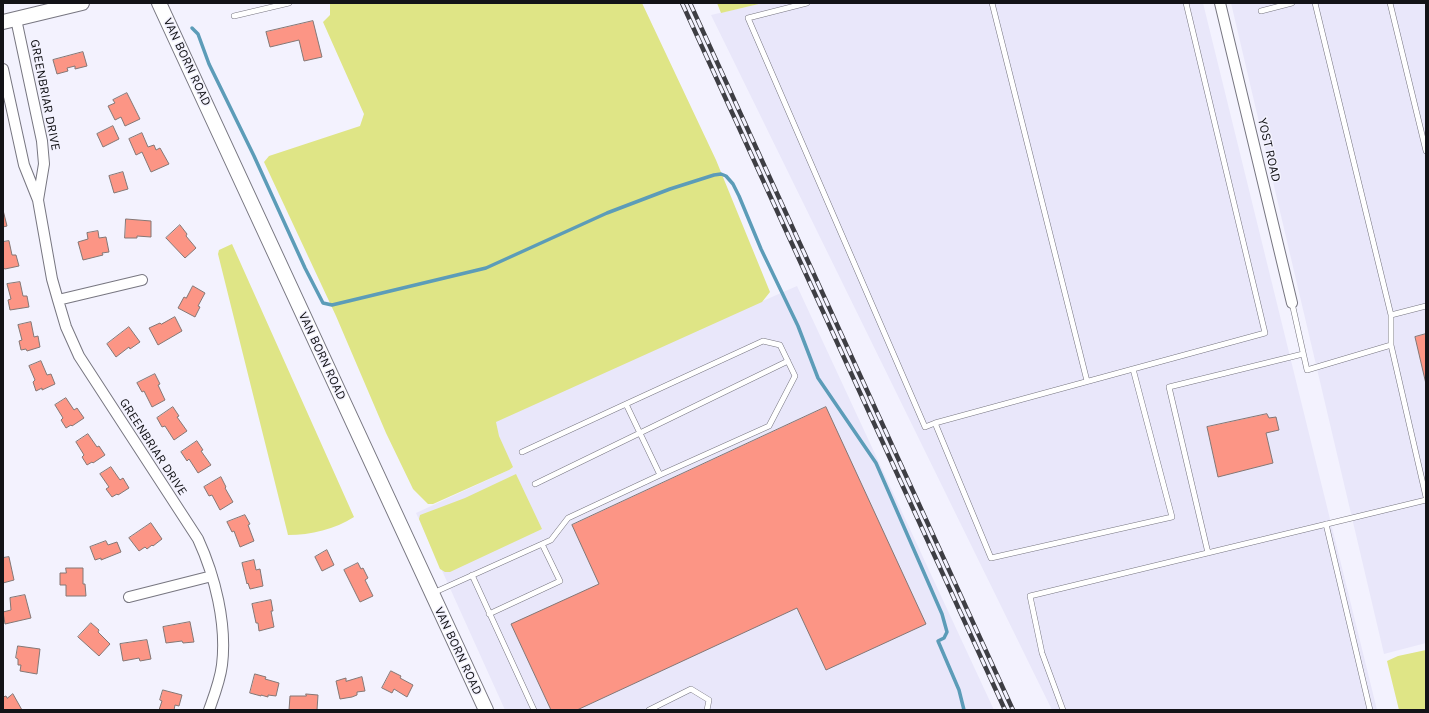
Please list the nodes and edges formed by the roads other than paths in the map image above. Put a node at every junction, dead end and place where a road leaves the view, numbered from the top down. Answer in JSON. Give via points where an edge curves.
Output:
{"nodes":[{"id":1,"x":82,"y":3,"type":"edge"},
{"id":2,"x":159,"y":3,"type":"edge"},
{"id":3,"x":289,"y":3,"type":"edge"},
{"id":4,"x":807,"y":3,"type":"edge"},
{"id":5,"x":992,"y":3,"type":"edge"},
{"id":6,"x":1186,"y":3,"type":"edge"},
{"id":7,"x":1220,"y":3,"type":"edge"},
{"id":8,"x":1292,"y":3,"type":"edge"},
{"id":9,"x":1315,"y":3,"type":"edge"},
{"id":10,"x":1390,"y":3,"type":"edge"},
{"id":11,"x":1261,"y":11,"type":"dead end"},
{"id":12,"x":234,"y":16,"type":"dead end"},
{"id":13,"x":10,"y":20,"type":"edge"},
{"id":14,"x":3,"y":69,"type":"edge"},
{"id":15,"x":1426,"y":151,"type":"edge"},
{"id":16,"x":38,"y":200,"type":"junction"},
{"id":17,"x":142,"y":280,"type":"dead end"},
{"id":18,"x":58,"y":300,"type":"junction"},
{"id":19,"x":1292,"y":303,"type":"joint"},
{"id":20,"x":1426,"y":306,"type":"edge"},
{"id":21,"x":1392,"y":315,"type":"junction"},
{"id":22,"x":1391,"y":345,"type":"junction"},
{"id":23,"x":1303,"y":354,"type":"junction"},
{"id":24,"x":788,"y":361,"type":"junction"},
{"id":25,"x":1133,"y":369,"type":"junction"},
{"id":26,"x":1087,"y":381,"type":"junction"},
{"id":27,"x":626,"y":404,"type":"junction"},
{"id":28,"x":935,"y":423,"type":"junction"},
{"id":29,"x":639,"y":433,"type":"junction"},
{"id":30,"x":522,"y":452,"type":"dead end"},
{"id":31,"x":660,"y":476,"type":"junction"},
{"id":32,"x":535,"y":484,"type":"dead end"},
{"id":33,"x":1426,"y":497,"type":"edge"},
{"id":34,"x":1426,"y":500,"type":"edge"},
{"id":35,"x":1326,"y":524,"type":"junction"},
{"id":36,"x":542,"y":544,"type":"junction"},
{"id":37,"x":1208,"y":553,"type":"junction"},
{"id":38,"x":212,"y":576,"type":"junction"},
{"id":39,"x":472,"y":576,"type":"junction"},
{"id":40,"x":432,"y":594,"type":"junction"},
{"id":41,"x":129,"y":597,"type":"dead end"},
{"id":42,"x":490,"y":614,"type":"junction"},
{"id":43,"x":209,"y":710,"type":"edge"},
{"id":44,"x":486,"y":710,"type":"edge"},
{"id":45,"x":534,"y":710,"type":"edge"},
{"id":46,"x":649,"y":710,"type":"edge"},
{"id":47,"x":707,"y":710,"type":"edge"},
{"id":48,"x":1063,"y":710,"type":"edge"},
{"id":49,"x":1370,"y":710,"type":"edge"}],
"edges":[{"from":1,"to":13,"type":"street"},
{"from":2,"to":40,"type":"street","name":"VAN BORN ROAD"},
{"from":3,"to":12,"type":"lane"},
{"from":4,"to":28,"type":"lane","via":[[748,18],[925,428]]},
{"from":5,"to":26,"type":"lane"},
{"from":6,"to":25,"type":"lane","via":[[1265,333]]},
{"from":7,"to":19,"type":"street","name":"YOST ROAD"},
{"from":8,"to":11,"type":"lane"},
{"from":9,"to":21,"type":"lane"},
{"from":10,"to":15,"type":"lane"},
{"from":13,"to":16,"type":"street","name":"GREENBRIAR DRIVE","via":[[42,141],[44,164]]},
{"from":14,"to":16,"type":"street","name":"GREENBRIAR DRIVE","via":[[24,165]]},
{"from":16,"to":18,"type":"street","name":"GREENBRIAR DRIVE"},
{"from":17,"to":18,"type":"street"},
{"from":18,"to":38,"type":"street","name":"GREENBRIAR DRIVE","via":[[79,356],[198,539]]},
{"from":19,"to":23,"type":"lane"},
{"from":20,"to":21,"type":"lane"},
{"from":21,"to":22,"type":"lane"},
{"from":22,"to":23,"type":"lane","via":[[1307,370]]},
{"from":22,"to":33,"type":"lane"},
{"from":23,"to":37,"type":"lane","via":[[1169,387]]},
{"from":24,"to":27,"type":"lane","via":[[780,345],[763,341]]},
{"from":24,"to":29,"type":"lane"},
{"from":24,"to":31,"type":"lane","via":[[795,376],[769,426]]},
{"from":25,"to":26,"type":"lane"},
{"from":25,"to":28,"type":"lane","via":[[1172,517],[991,558]]},
{"from":26,"to":28,"type":"lane"},
{"from":27,"to":29,"type":"lane"},
{"from":27,"to":30,"type":"lane"},
{"from":29,"to":31,"type":"lane"},
{"from":29,"to":32,"type":"lane"},
{"from":31,"to":36,"type":"lane","via":[[568,518],[551,540]]},
{"from":34,"to":35,"type":"lane"},
{"from":35,"to":37,"type":"lane"},
{"from":35,"to":49,"type":"lane"},
{"from":36,"to":39,"type":"lane"},
{"from":36,"to":42,"type":"lane","via":[[560,581]]},
{"from":37,"to":48,"type":"lane","via":[[1030,596],[1042,653]]},
{"from":38,"to":41,"type":"street"},
{"from":38,"to":43,"type":"street","name":"GREENBRIAR DRIVE","via":[[221,620],[223,652],[219,680]]},
{"from":39,"to":40,"type":"lane"},
{"from":39,"to":42,"type":"lane"},
{"from":40,"to":44,"type":"street","name":"VAN BORN ROAD"},
{"from":42,"to":45,"type":"lane"},
{"from":46,"to":47,"type":"lane","via":[[690,690],[708,700]]}]}
